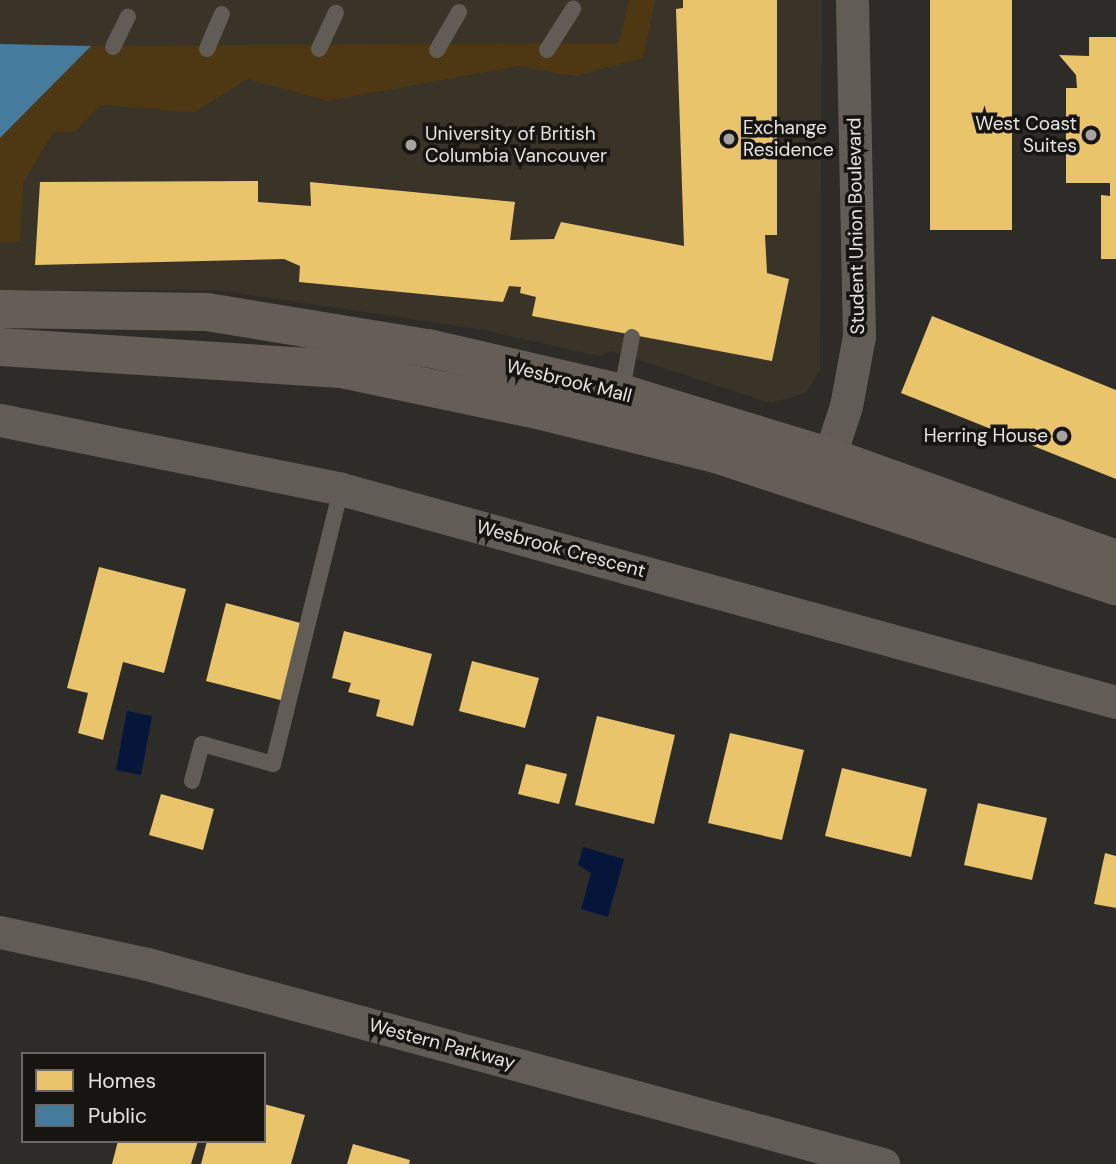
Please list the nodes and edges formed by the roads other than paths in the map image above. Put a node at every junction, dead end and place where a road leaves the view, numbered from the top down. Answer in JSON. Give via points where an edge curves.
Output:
{"nodes":[{"id":1,"x":852,"y":0,"type":"edge"},
{"id":2,"x":573,"y":9,"type":"dead end"},
{"id":3,"x":459,"y":12,"type":"dead end"},
{"id":4,"x":336,"y":13,"type":"dead end"},
{"id":5,"x":222,"y":14,"type":"dead end"},
{"id":6,"x":128,"y":16,"type":"dead end"},
{"id":7,"x":113,"y":47,"type":"dead end"},
{"id":8,"x":207,"y":49,"type":"dead end"},
{"id":9,"x":319,"y":49,"type":"dead end"},
{"id":10,"x":437,"y":50,"type":"dead end"},
{"id":11,"x":547,"y":50,"type":"dead end"},
{"id":12,"x":0,"y":309,"type":"edge"},
{"id":13,"x":632,"y":337,"type":"dead end"},
{"id":14,"x":0,"y":347,"type":"edge"},
{"id":15,"x":617,"y":410,"type":"junction"},
{"id":16,"x":0,"y":420,"type":"edge"},
{"id":17,"x":825,"y":472,"type":"junction"},
{"id":18,"x":341,"y":489,"type":"junction"},
{"id":19,"x":1116,"y":559,"type":"edge"},
{"id":20,"x":1116,"y":586,"type":"edge"},
{"id":21,"x":1116,"y":702,"type":"edge"},
{"id":22,"x":192,"y":781,"type":"dead end"},
{"id":23,"x":0,"y":932,"type":"edge"},
{"id":24,"x":883,"y":1164,"type":"edge"}],
"edges":[{"from":1,"to":17,"type":"street","name":"Student Union Boulevard","via":[[859,336]]},
{"from":2,"to":11,"type":"lane"},
{"from":3,"to":10,"type":"lane"},
{"from":4,"to":9,"type":"lane"},
{"from":5,"to":8,"type":"lane"},
{"from":6,"to":7,"type":"lane"},
{"from":12,"to":15,"type":"main road","name":"Wesbrook Mall","via":[[207,312],[428,348]]},
{"from":13,"to":15,"type":"lane"},
{"from":14,"to":15,"type":"main road","name":"Wesbrook Mall","via":[[341,369]]},
{"from":15,"to":17,"type":"main road","name":"Wesbrook Mall"},
{"from":16,"to":18,"type":"street","name":"Wesbrook Crescent"},
{"from":17,"to":19,"type":"main road","name":"Wesbrook Mall"},
{"from":17,"to":20,"type":"main road","name":"Wesbrook Mall"},
{"from":18,"to":21,"type":"street","name":"Wesbrook Crescent"},
{"from":18,"to":22,"type":"lane","via":[[273,764],[202,744]]},
{"from":23,"to":24,"type":"street","name":"Western Parkway","via":[[147,964]]}]}
